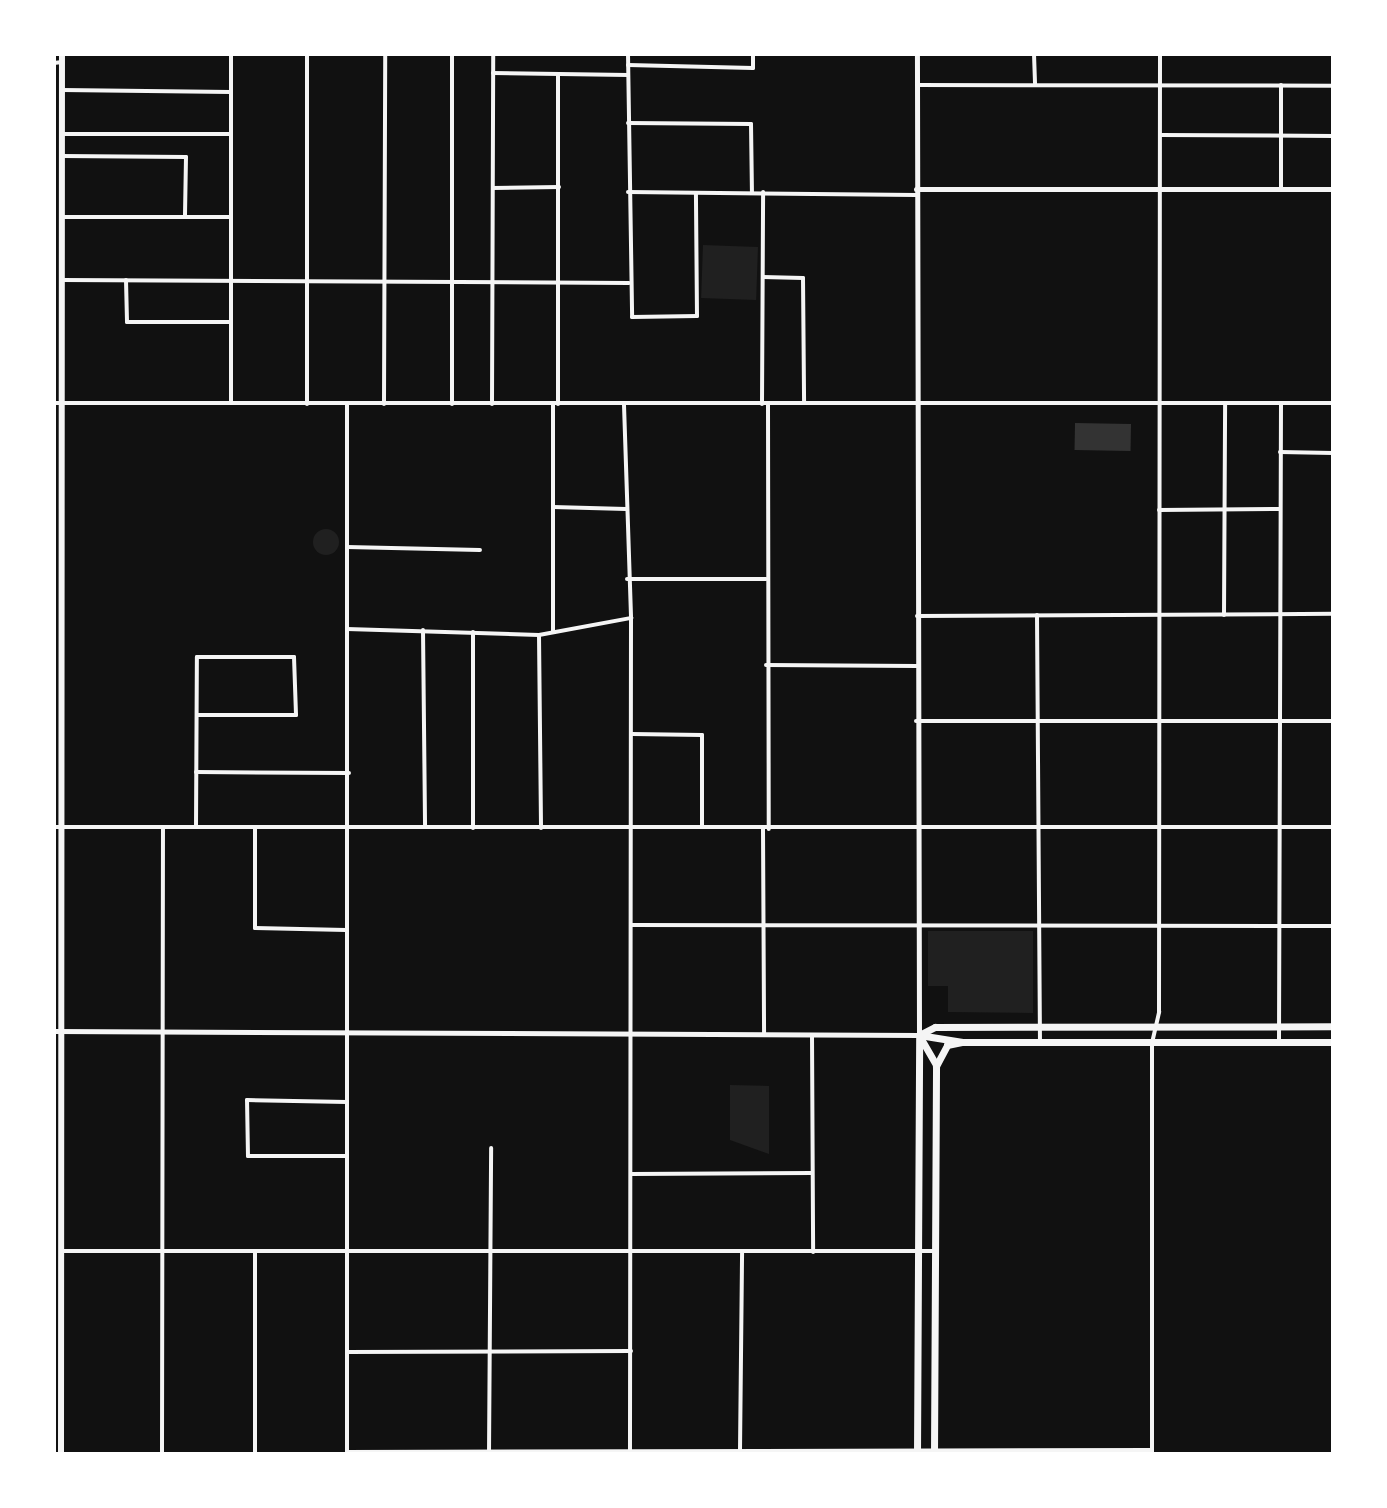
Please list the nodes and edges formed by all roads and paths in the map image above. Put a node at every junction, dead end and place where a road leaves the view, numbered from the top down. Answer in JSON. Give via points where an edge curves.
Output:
{"nodes":[{"id":1,"x":231,"y":54,"type":"edge"},
{"id":2,"x":307,"y":54,"type":"edge"},
{"id":3,"x":385,"y":54,"type":"edge"},
{"id":4,"x":452,"y":54,"type":"edge"},
{"id":5,"x":493,"y":54,"type":"edge"},
{"id":6,"x":628,"y":54,"type":"edge"},
{"id":7,"x":753,"y":54,"type":"edge"},
{"id":8,"x":917,"y":54,"type":"edge"},
{"id":9,"x":1034,"y":54,"type":"edge"},
{"id":10,"x":1160,"y":54,"type":"edge"},
{"id":11,"x":59,"y":60,"type":"edge"},
{"id":12,"x":628,"y":65,"type":"junction"},
{"id":13,"x":493,"y":73,"type":"junction"},
{"id":14,"x":558,"y":74,"type":"junction"},
{"id":15,"x":628,"y":75,"type":"junction"},
{"id":16,"x":917,"y":85,"type":"junction"},
{"id":17,"x":1035,"y":85,"type":"junction"},
{"id":18,"x":1160,"y":85,"type":"junction"},
{"id":19,"x":1281,"y":85,"type":"junction"},
{"id":20,"x":1333,"y":86,"type":"edge"},
{"id":21,"x":62,"y":90,"type":"junction"},
{"id":22,"x":231,"y":92,"type":"junction"},
{"id":23,"x":628,"y":123,"type":"junction"},
{"id":24,"x":59,"y":130,"type":"edge"},
{"id":25,"x":231,"y":134,"type":"junction"},
{"id":26,"x":1160,"y":135,"type":"junction"},
{"id":27,"x":1280,"y":136,"type":"junction"},
{"id":28,"x":1333,"y":136,"type":"edge"},
{"id":29,"x":62,"y":156,"type":"junction"},
{"id":30,"x":58,"y":180,"type":"edge"},
{"id":31,"x":559,"y":187,"type":"junction"},
{"id":32,"x":493,"y":188,"type":"junction"},
{"id":33,"x":1161,"y":189,"type":"junction"},
{"id":34,"x":1281,"y":189,"type":"junction"},
{"id":35,"x":1333,"y":189,"type":"edge"},
{"id":36,"x":628,"y":192,"type":"junction"},
{"id":37,"x":752,"y":192,"type":"junction"},
{"id":38,"x":763,"y":192,"type":"junction"},
{"id":39,"x":916,"y":192,"type":"junction"},
{"id":40,"x":696,"y":193,"type":"junction"},
{"id":41,"x":62,"y":217,"type":"junction"},
{"id":42,"x":185,"y":217,"type":"junction"},
{"id":43,"x":231,"y":217,"type":"junction"},
{"id":44,"x":58,"y":259,"type":"edge"},
{"id":45,"x":763,"y":277,"type":"junction"},
{"id":46,"x":62,"y":280,"type":"junction"},
{"id":47,"x":126,"y":280,"type":"junction"},
{"id":48,"x":231,"y":280,"type":"junction"},
{"id":49,"x":307,"y":280,"type":"junction"},
{"id":50,"x":383,"y":281,"type":"junction"},
{"id":51,"x":453,"y":282,"type":"junction"},
{"id":52,"x":492,"y":282,"type":"junction"},
{"id":53,"x":558,"y":282,"type":"junction"},
{"id":54,"x":629,"y":283,"type":"junction"},
{"id":55,"x":58,"y":292,"type":"edge"},
{"id":56,"x":231,"y":322,"type":"junction"},
{"id":57,"x":58,"y":337,"type":"edge"},
{"id":58,"x":58,"y":403,"type":"edge"},
{"id":59,"x":231,"y":403,"type":"junction"},
{"id":60,"x":347,"y":403,"type":"junction"},
{"id":61,"x":1225,"y":403,"type":"junction"},
{"id":62,"x":1281,"y":403,"type":"junction"},
{"id":63,"x":1333,"y":403,"type":"edge"},
{"id":64,"x":307,"y":404,"type":"junction"},
{"id":65,"x":384,"y":404,"type":"junction"},
{"id":66,"x":452,"y":404,"type":"junction"},
{"id":67,"x":492,"y":404,"type":"junction"},
{"id":68,"x":555,"y":404,"type":"junction"},
{"id":69,"x":624,"y":404,"type":"junction"},
{"id":70,"x":765,"y":404,"type":"junction"},
{"id":71,"x":804,"y":404,"type":"junction"},
{"id":72,"x":917,"y":404,"type":"junction"},
{"id":73,"x":1160,"y":404,"type":"junction"},
{"id":74,"x":1280,"y":452,"type":"junction"},
{"id":75,"x":1333,"y":453,"type":"edge"},
{"id":76,"x":58,"y":470,"type":"edge"},
{"id":77,"x":553,"y":507,"type":"junction"},
{"id":78,"x":626,"y":509,"type":"junction"},
{"id":79,"x":1280,"y":509,"type":"junction"},
{"id":80,"x":1159,"y":510,"type":"junction"},
{"id":81,"x":1225,"y":510,"type":"junction"},
{"id":82,"x":347,"y":547,"type":"junction"},
{"id":83,"x":480,"y":550,"type":"dead end"},
{"id":84,"x":58,"y":576,"type":"edge"},
{"id":85,"x":627,"y":579,"type":"junction"},
{"id":86,"x":766,"y":579,"type":"junction"},
{"id":87,"x":1160,"y":614,"type":"junction"},
{"id":88,"x":1333,"y":614,"type":"edge"},
{"id":89,"x":1037,"y":615,"type":"junction"},
{"id":90,"x":1224,"y":615,"type":"junction"},
{"id":91,"x":1280,"y":615,"type":"junction"},
{"id":92,"x":917,"y":616,"type":"junction"},
{"id":93,"x":631,"y":618,"type":"junction"},
{"id":94,"x":347,"y":629,"type":"junction"},
{"id":95,"x":423,"y":630,"type":"junction"},
{"id":96,"x":553,"y":631,"type":"junction"},
{"id":97,"x":473,"y":632,"type":"junction"},
{"id":98,"x":539,"y":635,"type":"junction"},
{"id":99,"x":766,"y":665,"type":"junction"},
{"id":100,"x":917,"y":666,"type":"junction"},
{"id":101,"x":197,"y":715,"type":"junction"},
{"id":102,"x":916,"y":721,"type":"junction"},
{"id":103,"x":1039,"y":721,"type":"junction"},
{"id":104,"x":1160,"y":721,"type":"junction"},
{"id":105,"x":1280,"y":721,"type":"junction"},
{"id":106,"x":1333,"y":721,"type":"edge"},
{"id":107,"x":632,"y":734,"type":"junction"},
{"id":108,"x":196,"y":772,"type":"junction"},
{"id":109,"x":349,"y":773,"type":"junction"},
{"id":110,"x":1160,"y":826,"type":"junction"},
{"id":111,"x":58,"y":827,"type":"edge"},
{"id":112,"x":163,"y":827,"type":"junction"},
{"id":113,"x":196,"y":827,"type":"junction"},
{"id":114,"x":255,"y":827,"type":"junction"},
{"id":115,"x":348,"y":827,"type":"junction"},
{"id":116,"x":425,"y":827,"type":"junction"},
{"id":117,"x":702,"y":827,"type":"junction"},
{"id":118,"x":917,"y":827,"type":"junction"},
{"id":119,"x":1038,"y":827,"type":"junction"},
{"id":120,"x":1280,"y":827,"type":"junction"},
{"id":121,"x":1333,"y":827,"type":"edge"},
{"id":122,"x":473,"y":828,"type":"junction"},
{"id":123,"x":541,"y":828,"type":"junction"},
{"id":124,"x":630,"y":829,"type":"junction"},
{"id":125,"x":766,"y":829,"type":"junction"},
{"id":126,"x":631,"y":925,"type":"junction"},
{"id":127,"x":762,"y":925,"type":"junction"},
{"id":128,"x":917,"y":925,"type":"junction"},
{"id":129,"x":1037,"y":926,"type":"junction"},
{"id":130,"x":1281,"y":926,"type":"junction"},
{"id":131,"x":1333,"y":926,"type":"edge"},
{"id":132,"x":1159,"y":927,"type":"junction"},
{"id":133,"x":346,"y":930,"type":"junction"},
{"id":134,"x":1159,"y":1026,"type":"junction"},
{"id":135,"x":1333,"y":1026,"type":"edge"},
{"id":136,"x":1040,"y":1027,"type":"junction"},
{"id":137,"x":1279,"y":1027,"type":"junction"},
{"id":138,"x":58,"y":1031,"type":"edge"},
{"id":139,"x":164,"y":1031,"type":"junction"},
{"id":140,"x":347,"y":1033,"type":"junction"},
{"id":141,"x":630,"y":1034,"type":"junction"},
{"id":142,"x":764,"y":1035,"type":"junction"},
{"id":143,"x":812,"y":1035,"type":"junction"},
{"id":144,"x":919,"y":1035,"type":"junction"},
{"id":145,"x":962,"y":1042,"type":"junction"},
{"id":146,"x":1279,"y":1042,"type":"junction"},
{"id":147,"x":1333,"y":1042,"type":"edge"},
{"id":148,"x":1040,"y":1043,"type":"junction"},
{"id":149,"x":1152,"y":1043,"type":"junction"},
{"id":150,"x":936,"y":1066,"type":"junction"},
{"id":151,"x":347,"y":1102,"type":"junction"},
{"id":152,"x":491,"y":1148,"type":"dead end"},
{"id":153,"x":58,"y":1153,"type":"edge"},
{"id":154,"x":346,"y":1156,"type":"junction"},
{"id":155,"x":813,"y":1173,"type":"junction"},
{"id":156,"x":631,"y":1174,"type":"junction"},
{"id":157,"x":920,"y":1251,"type":"junction"},
{"id":158,"x":936,"y":1251,"type":"junction"},
{"id":159,"x":164,"y":1252,"type":"junction"},
{"id":160,"x":255,"y":1252,"type":"junction"},
{"id":161,"x":489,"y":1252,"type":"junction"},
{"id":162,"x":630,"y":1252,"type":"junction"},
{"id":163,"x":742,"y":1252,"type":"junction"},
{"id":164,"x":813,"y":1252,"type":"junction"},
{"id":165,"x":347,"y":1253,"type":"junction"},
{"id":166,"x":59,"y":1255,"type":"edge"},
{"id":167,"x":488,"y":1351,"type":"junction"},
{"id":168,"x":631,"y":1351,"type":"junction"},
{"id":169,"x":347,"y":1352,"type":"junction"},
{"id":170,"x":740,"y":1451,"type":"junction"},
{"id":171,"x":489,"y":1452,"type":"edge"},
{"id":172,"x":630,"y":1452,"type":"edge"},
{"id":173,"x":1152,"y":1452,"type":"edge"},
{"id":174,"x":347,"y":1453,"type":"edge"},
{"id":175,"x":917,"y":1453,"type":"edge"},
{"id":176,"x":934,"y":1453,"type":"edge"},
{"id":177,"x":61,"y":1454,"type":"edge"},
{"id":178,"x":162,"y":1454,"type":"edge"},
{"id":179,"x":255,"y":1454,"type":"edge"}],
"edges":[{"from":1,"to":22,"type":"street"},
{"from":2,"to":49,"type":"street"},
{"from":3,"to":50,"type":"street"},
{"from":4,"to":51,"type":"street"},
{"from":5,"to":13,"type":"street"},
{"from":6,"to":12,"type":"street"},
{"from":7,"to":12,"type":"street","via":[[753,68]]},
{"from":8,"to":16,"type":"street"},
{"from":9,"to":17,"type":"street"},
{"from":10,"to":18,"type":"street"},
{"from":11,"to":21,"type":"main road"},
{"from":12,"to":15,"type":"street"},
{"from":13,"to":14,"type":"street"},
{"from":13,"to":32,"type":"street"},
{"from":14,"to":15,"type":"street"},
{"from":14,"to":31,"type":"street"},
{"from":15,"to":23,"type":"street"},
{"from":16,"to":17,"type":"street"},
{"from":16,"to":39,"type":"street"},
{"from":17,"to":18,"type":"street"},
{"from":18,"to":19,"type":"street"},
{"from":18,"to":26,"type":"street"},
{"from":19,"to":20,"type":"street"},
{"from":19,"to":27,"type":"street"},
{"from":21,"to":22,"type":"street"},
{"from":21,"to":24,"type":"main road"},
{"from":22,"to":25,"type":"street"},
{"from":23,"to":36,"type":"street"},
{"from":23,"to":37,"type":"street","via":[[751,124]]},
{"from":24,"to":25,"type":"street"},
{"from":24,"to":29,"type":"main road"},
{"from":25,"to":43,"type":"street"},
{"from":26,"to":27,"type":"street"},
{"from":26,"to":33,"type":"street"},
{"from":27,"to":28,"type":"street"},
{"from":27,"to":34,"type":"street"},
{"from":29,"to":30,"type":"main road"},
{"from":29,"to":42,"type":"street","via":[[186,157]]},
{"from":30,"to":41,"type":"main road"},
{"from":31,"to":32,"type":"street"},
{"from":31,"to":53,"type":"street"},
{"from":32,"to":52,"type":"street"},
{"from":33,"to":34,"type":"street"},
{"from":33,"to":39,"type":"street"},
{"from":33,"to":73,"type":"street"},
{"from":34,"to":35,"type":"street"},
{"from":36,"to":40,"type":"street"},
{"from":36,"to":54,"type":"street"},
{"from":37,"to":38,"type":"street"},
{"from":37,"to":40,"type":"street"},
{"from":38,"to":39,"type":"street"},
{"from":38,"to":45,"type":"street"},
{"from":39,"to":72,"type":"street"},
{"from":40,"to":54,"type":"street","via":[[697,316],[632,317]]},
{"from":41,"to":42,"type":"street"},
{"from":41,"to":44,"type":"main road"},
{"from":42,"to":43,"type":"street"},
{"from":43,"to":48,"type":"street"},
{"from":44,"to":46,"type":"main road"},
{"from":45,"to":70,"type":"street"},
{"from":45,"to":71,"type":"street","via":[[803,278]]},
{"from":46,"to":47,"type":"street"},
{"from":46,"to":55,"type":"main road"},
{"from":47,"to":48,"type":"street"},
{"from":47,"to":56,"type":"street","via":[[127,322]]},
{"from":48,"to":49,"type":"street"},
{"from":48,"to":56,"type":"street"},
{"from":49,"to":50,"type":"street"},
{"from":49,"to":64,"type":"street"},
{"from":50,"to":51,"type":"street"},
{"from":50,"to":65,"type":"street"},
{"from":51,"to":52,"type":"street"},
{"from":51,"to":66,"type":"street"},
{"from":52,"to":53,"type":"street"},
{"from":52,"to":67,"type":"street"},
{"from":53,"to":54,"type":"street"},
{"from":53,"to":68,"type":"street"},
{"from":55,"to":57,"type":"main road"},
{"from":56,"to":59,"type":"street"},
{"from":57,"to":58,"type":"main road"},
{"from":58,"to":59,"type":"street"},
{"from":58,"to":76,"type":"main road"},
{"from":59,"to":64,"type":"street"},
{"from":60,"to":64,"type":"street"},
{"from":60,"to":65,"type":"street"},
{"from":60,"to":82,"type":"street"},
{"from":61,"to":62,"type":"street"},
{"from":61,"to":73,"type":"street"},
{"from":61,"to":81,"type":"street"},
{"from":62,"to":63,"type":"street"},
{"from":62,"to":74,"type":"street"},
{"from":65,"to":66,"type":"street"},
{"from":66,"to":67,"type":"street"},
{"from":67,"to":68,"type":"street"},
{"from":68,"to":69,"type":"street"},
{"from":68,"to":77,"type":"street"},
{"from":69,"to":70,"type":"street"},
{"from":69,"to":78,"type":"street"},
{"from":70,"to":71,"type":"street"},
{"from":70,"to":86,"type":"street"},
{"from":71,"to":72,"type":"street"},
{"from":72,"to":73,"type":"street"},
{"from":72,"to":92,"type":"street"},
{"from":73,"to":80,"type":"street"},
{"from":74,"to":75,"type":"street"},
{"from":74,"to":79,"type":"street"},
{"from":76,"to":84,"type":"main road"},
{"from":77,"to":78,"type":"street"},
{"from":77,"to":96,"type":"street"},
{"from":78,"to":85,"type":"street"},
{"from":79,"to":81,"type":"street"},
{"from":79,"to":91,"type":"street"},
{"from":80,"to":81,"type":"street"},
{"from":80,"to":87,"type":"street"},
{"from":81,"to":90,"type":"street"},
{"from":82,"to":83,"type":"street"},
{"from":82,"to":94,"type":"street"},
{"from":84,"to":111,"type":"main road"},
{"from":85,"to":86,"type":"street"},
{"from":85,"to":93,"type":"street"},
{"from":86,"to":99,"type":"street"},
{"from":87,"to":89,"type":"street"},
{"from":87,"to":90,"type":"street"},
{"from":87,"to":104,"type":"street"},
{"from":88,"to":91,"type":"street"},
{"from":89,"to":92,"type":"street"},
{"from":89,"to":103,"type":"street"},
{"from":90,"to":91,"type":"street"},
{"from":91,"to":105,"type":"street"},
{"from":92,"to":100,"type":"street"},
{"from":93,"to":96,"type":"street"},
{"from":93,"to":107,"type":"street"},
{"from":94,"to":95,"type":"street"},
{"from":94,"to":109,"type":"street"},
{"from":95,"to":97,"type":"street"},
{"from":95,"to":116,"type":"street"},
{"from":96,"to":98,"type":"street"},
{"from":97,"to":98,"type":"street"},
{"from":97,"to":122,"type":"street"},
{"from":98,"to":123,"type":"street"},
{"from":99,"to":100,"type":"street"},
{"from":99,"to":125,"type":"street"},
{"from":100,"to":102,"type":"street"},
{"from":101,"to":101,"type":"street","via":[[296,715],[294,657],[197,657]]},
{"from":101,"to":108,"type":"street"},
{"from":102,"to":103,"type":"street"},
{"from":102,"to":118,"type":"street"},
{"from":103,"to":104,"type":"street"},
{"from":103,"to":119,"type":"street"},
{"from":104,"to":105,"type":"street"},
{"from":104,"to":110,"type":"street"},
{"from":105,"to":106,"type":"street"},
{"from":105,"to":120,"type":"street"},
{"from":107,"to":117,"type":"street","via":[[702,735]]},
{"from":107,"to":124,"type":"street"},
{"from":108,"to":109,"type":"street"},
{"from":108,"to":113,"type":"street"},
{"from":109,"to":115,"type":"street"},
{"from":110,"to":119,"type":"street"},
{"from":110,"to":120,"type":"street"},
{"from":110,"to":132,"type":"street"},
{"from":111,"to":112,"type":"street"},
{"from":111,"to":138,"type":"main road"},
{"from":112,"to":113,"type":"street"},
{"from":112,"to":139,"type":"street"},
{"from":113,"to":114,"type":"street"},
{"from":114,"to":115,"type":"street"},
{"from":114,"to":133,"type":"street","via":[[255,928]]},
{"from":115,"to":116,"type":"street"},
{"from":115,"to":133,"type":"street"},
{"from":116,"to":122,"type":"street"},
{"from":117,"to":124,"type":"street"},
{"from":117,"to":125,"type":"street"},
{"from":118,"to":119,"type":"street"},
{"from":118,"to":125,"type":"street"},
{"from":118,"to":128,"type":"street"},
{"from":119,"to":129,"type":"street"},
{"from":120,"to":121,"type":"street"},
{"from":120,"to":130,"type":"street"},
{"from":122,"to":123,"type":"street"},
{"from":123,"to":124,"type":"street"},
{"from":124,"to":126,"type":"street"},
{"from":125,"to":127,"type":"street"},
{"from":126,"to":127,"type":"street"},
{"from":126,"to":141,"type":"street"},
{"from":127,"to":128,"type":"street"},
{"from":127,"to":142,"type":"street"},
{"from":128,"to":129,"type":"street"},
{"from":128,"to":144,"type":"street"},
{"from":129,"to":132,"type":"street"},
{"from":129,"to":136,"type":"street"},
{"from":130,"to":131,"type":"street"},
{"from":130,"to":132,"type":"street"},
{"from":130,"to":137,"type":"street"},
{"from":132,"to":134,"type":"street"},
{"from":133,"to":140,"type":"street"},
{"from":134,"to":136,"type":"main road"},
{"from":134,"to":137,"type":"main road"},
{"from":134,"to":149,"type":"street"},
{"from":135,"to":137,"type":"main road"},
{"from":136,"to":144,"type":"main road","via":[[935,1027]]},
{"from":136,"to":148,"type":"street"},
{"from":137,"to":146,"type":"street"},
{"from":138,"to":139,"type":"street"},
{"from":138,"to":153,"type":"main road"},
{"from":139,"to":140,"type":"street"},
{"from":139,"to":159,"type":"street"},
{"from":140,"to":141,"type":"street"},
{"from":140,"to":151,"type":"street"},
{"from":141,"to":142,"type":"street"},
{"from":141,"to":156,"type":"street"},
{"from":142,"to":143,"type":"street"},
{"from":143,"to":144,"type":"street"},
{"from":143,"to":155,"type":"street"},
{"from":144,"to":145,"type":"main road"},
{"from":144,"to":150,"type":"main road"},
{"from":144,"to":157,"type":"main road"},
{"from":145,"to":148,"type":"main road"},
{"from":145,"to":150,"type":"main road","via":[[947,1045]]},
{"from":146,"to":147,"type":"main road"},
{"from":146,"to":149,"type":"main road"},
{"from":148,"to":149,"type":"main road"},
{"from":149,"to":173,"type":"street"},
{"from":150,"to":158,"type":"main road"},
{"from":151,"to":154,"type":"street"},
{"from":151,"to":154,"type":"street","via":[[247,1100],[248,1156]]},
{"from":152,"to":161,"type":"street"},
{"from":153,"to":166,"type":"main road"},
{"from":154,"to":165,"type":"street"},
{"from":155,"to":156,"type":"street"},
{"from":155,"to":164,"type":"street"},
{"from":156,"to":162,"type":"street"},
{"from":157,"to":158,"type":"street"},
{"from":157,"to":164,"type":"street"},
{"from":157,"to":175,"type":"main road"},
{"from":158,"to":176,"type":"main road"},
{"from":159,"to":160,"type":"street"},
{"from":159,"to":166,"type":"street"},
{"from":159,"to":178,"type":"street"},
{"from":160,"to":165,"type":"street"},
{"from":160,"to":179,"type":"street"},
{"from":161,"to":162,"type":"street"},
{"from":161,"to":165,"type":"street"},
{"from":161,"to":167,"type":"street"},
{"from":162,"to":163,"type":"street"},
{"from":162,"to":168,"type":"street"},
{"from":163,"to":164,"type":"street"},
{"from":163,"to":170,"type":"street"},
{"from":165,"to":169,"type":"street"},
{"from":166,"to":177,"type":"main road"},
{"from":167,"to":168,"type":"street"},
{"from":167,"to":169,"type":"street"},
{"from":167,"to":171,"type":"street"},
{"from":168,"to":172,"type":"street"},
{"from":169,"to":174,"type":"street"},
{"from":170,"to":172,"type":"street"},
{"from":170,"to":175,"type":"street"},
{"from":171,"to":172,"type":"street"},
{"from":171,"to":174,"type":"street"},
{"from":173,"to":176,"type":"street"},
{"from":175,"to":176,"type":"street"}]}
